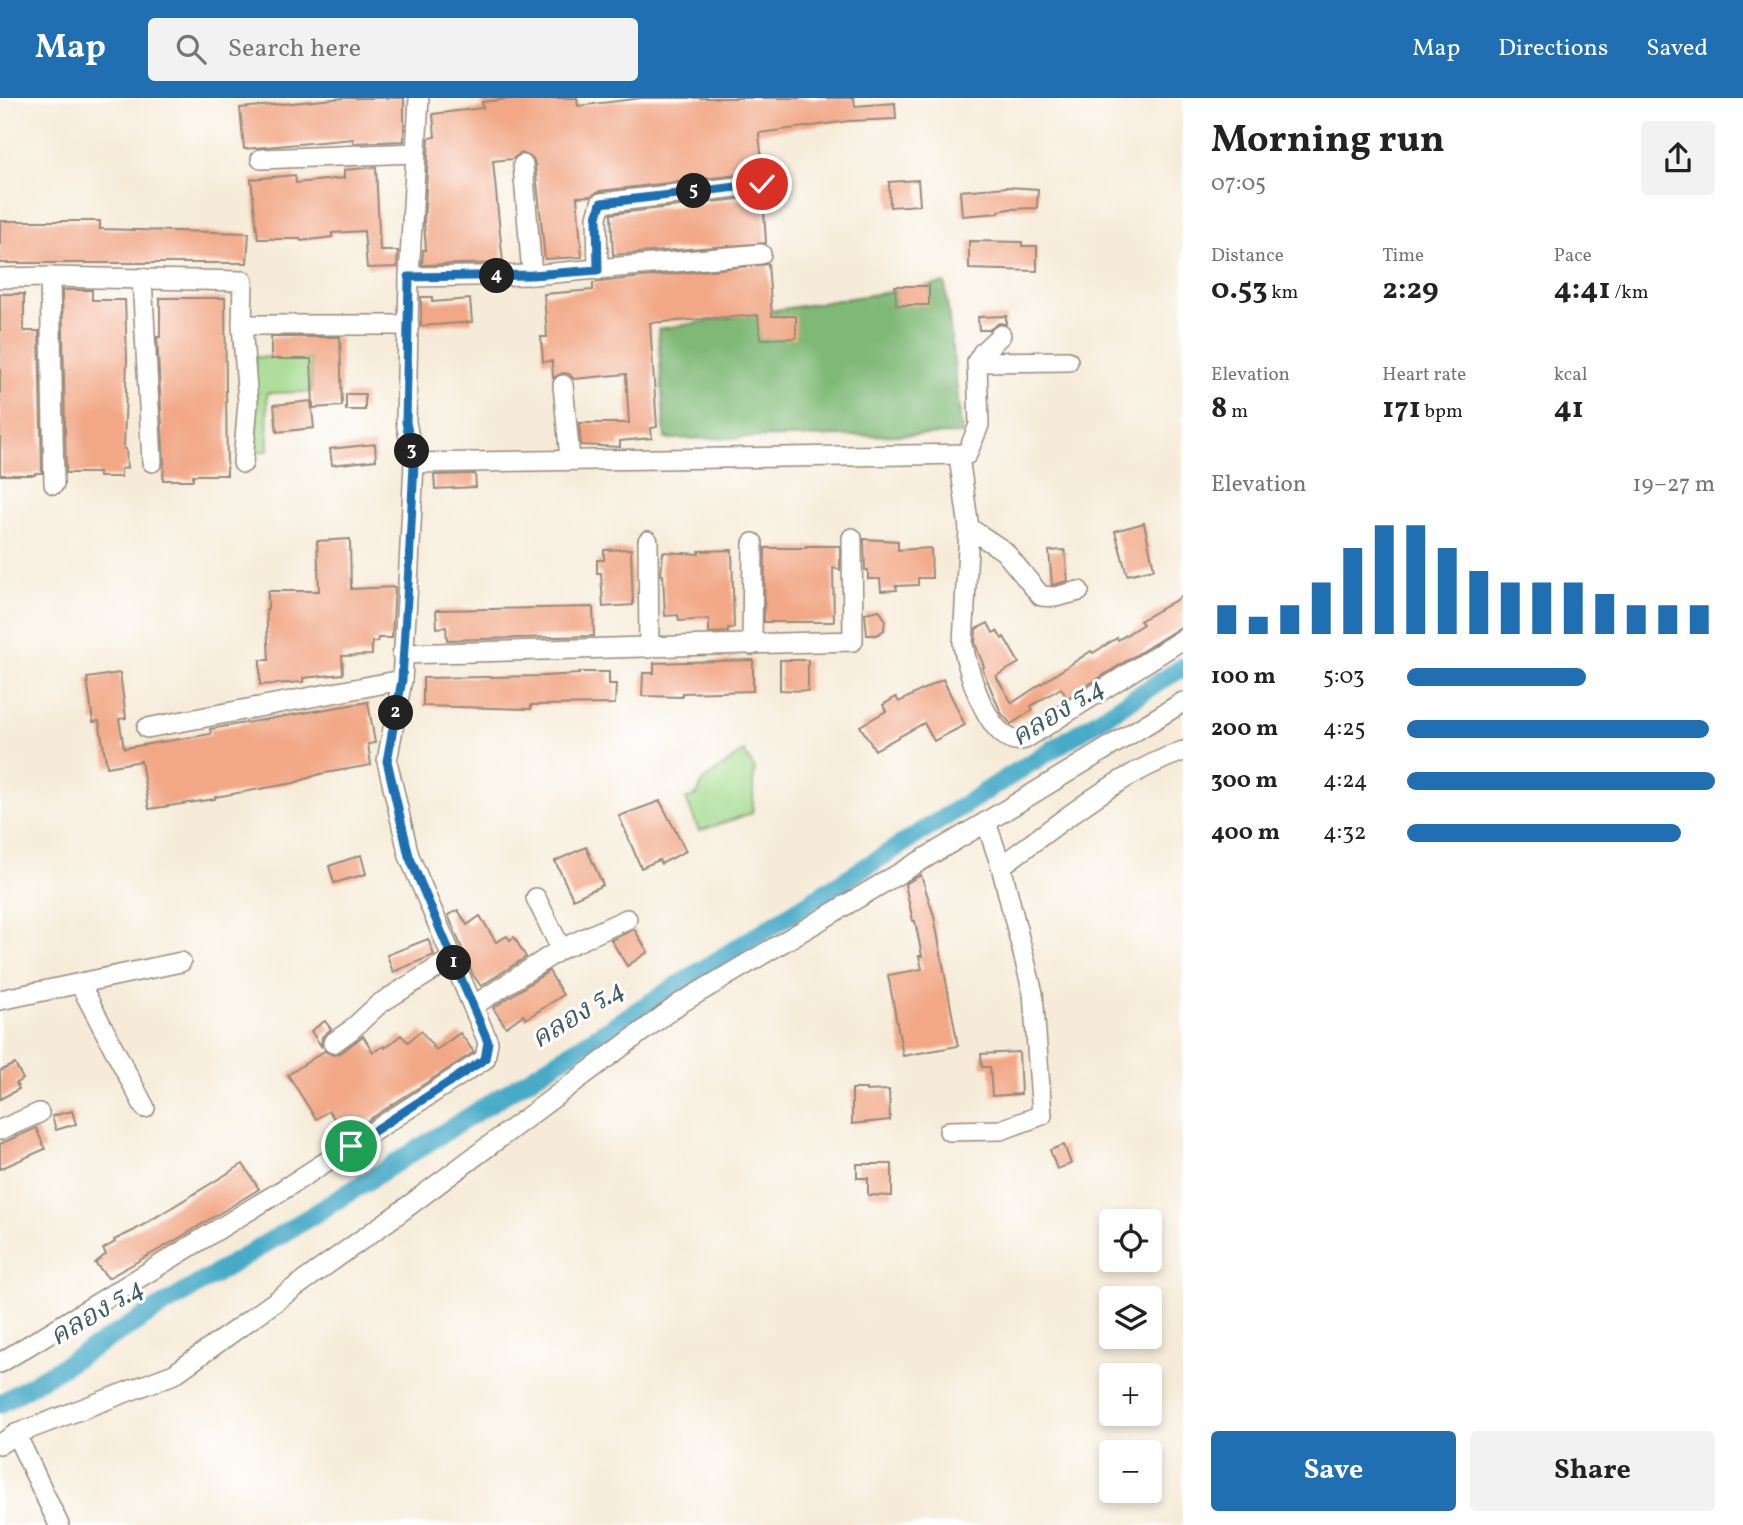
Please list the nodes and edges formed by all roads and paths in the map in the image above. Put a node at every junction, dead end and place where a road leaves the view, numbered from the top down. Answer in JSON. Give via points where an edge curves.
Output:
{"nodes":[{"id":1,"x":419,"y":98,"type":"edge"},
{"id":2,"x":415,"y":153,"type":"junction"},
{"id":3,"x":261,"y":159,"type":"dead end"},
{"id":4,"x":523,"y":165,"type":"dead end"},
{"id":5,"x":762,"y":184,"type":"dead end"},
{"id":6,"x":761,"y":254,"type":"dead end"},
{"id":7,"x":598,"y":270,"type":"junction"},
{"id":8,"x":532,"y":275,"type":"junction"},
{"id":9,"x":50,"y":277,"type":"junction"},
{"id":10,"x":409,"y":277,"type":"junction"},
{"id":11,"x":0,"y":278,"type":"edge"},
{"id":12,"x":142,"y":278,"type":"junction"},
{"id":13,"x":242,"y":325,"type":"junction"},
{"id":14,"x":409,"y":325,"type":"junction"},
{"id":15,"x":1001,"y":335,"type":"dead end"},
{"id":16,"x":1068,"y":361,"type":"dead end"},
{"id":17,"x":977,"y":362,"type":"junction"},
{"id":18,"x":563,"y":385,"type":"dead end"},
{"id":19,"x":967,"y":454,"type":"junction"},
{"id":20,"x":570,"y":459,"type":"junction"},
{"id":21,"x":152,"y":462,"type":"dead end"},
{"id":22,"x":243,"y":463,"type":"dead end"},
{"id":23,"x":414,"y":463,"type":"junction"},
{"id":24,"x":54,"y":484,"type":"dead end"},
{"id":25,"x":969,"y":528,"type":"junction"},
{"id":26,"x":852,"y":538,"type":"dead end"},
{"id":27,"x":648,"y":541,"type":"dead end"},
{"id":28,"x":753,"y":543,"type":"dead end"},
{"id":29,"x":1079,"y":591,"type":"dead end"},
{"id":30,"x":1183,"y":639,"type":"edge"},
{"id":31,"x":752,"y":645,"type":"junction"},
{"id":32,"x":649,"y":648,"type":"junction"},
{"id":33,"x":402,"y":654,"type":"junction"},
{"id":34,"x":402,"y":680,"type":"junction"},
{"id":35,"x":1183,"y":702,"type":"edge"},
{"id":36,"x":147,"y":728,"type":"dead end"},
{"id":37,"x":1183,"y":751,"type":"edge"},
{"id":38,"x":986,"y":822,"type":"junction"},
{"id":39,"x":1001,"y":866,"type":"junction"},
{"id":40,"x":536,"y":898,"type":"dead end"},
{"id":41,"x":627,"y":919,"type":"dead end"},
{"id":42,"x":561,"y":949,"type":"junction"},
{"id":43,"x":453,"y":958,"type":"junction"},
{"id":44,"x":181,"y":962,"type":"dead end"},
{"id":45,"x":80,"y":984,"type":"junction"},
{"id":46,"x":0,"y":1000,"type":"edge"},
{"id":47,"x":473,"y":1006,"type":"junction"},
{"id":48,"x":333,"y":1043,"type":"dead end"},
{"id":49,"x":145,"y":1108,"type":"dead end"},
{"id":50,"x":39,"y":1113,"type":"dead end"},
{"id":51,"x":0,"y":1130,"type":"edge"},
{"id":52,"x":949,"y":1131,"type":"dead end"},
{"id":53,"x":0,"y":1363,"type":"edge"},
{"id":54,"x":8,"y":1439,"type":"edge"},
{"id":55,"x":59,"y":1525,"type":"edge"}],
"edges":[{"from":1,"to":2,"type":"street"},
{"from":2,"to":3,"type":"street"},
{"from":2,"to":10,"type":"street"},
{"from":4,"to":8,"type":"street"},
{"from":5,"to":7,"type":"street","via":[[601,203]]},
{"from":6,"to":7,"type":"street"},
{"from":7,"to":8,"type":"street"},
{"from":8,"to":10,"type":"street"},
{"from":9,"to":11,"type":"street"},
{"from":9,"to":12,"type":"street"},
{"from":9,"to":24,"type":"street"},
{"from":10,"to":14,"type":"street"},
{"from":12,"to":13,"type":"street","via":[[243,281]]},
{"from":12,"to":21,"type":"street"},
{"from":13,"to":14,"type":"street"},
{"from":13,"to":22,"type":"street","via":[[248,402]]},
{"from":14,"to":23,"type":"street","via":[[406,422]]},
{"from":15,"to":17,"type":"street"},
{"from":16,"to":17,"type":"street"},
{"from":17,"to":19,"type":"street","via":[[979,425]]},
{"from":18,"to":20,"type":"street"},
{"from":19,"to":20,"type":"street"},
{"from":19,"to":25,"type":"street","via":[[962,454],[960,464]]},
{"from":20,"to":23,"type":"street"},
{"from":23,"to":33,"type":"street"},
{"from":25,"to":29,"type":"street","via":[[1004,551],[1041,596]]},
{"from":25,"to":30,"type":"street","via":[[965,661],[995,728],[1005,738],[1025,739]]},
{"from":26,"to":31,"type":"street","via":[[853,641]]},
{"from":27,"to":32,"type":"street"},
{"from":28,"to":31,"type":"street"},
{"from":31,"to":32,"type":"street"},
{"from":32,"to":33,"type":"street"},
{"from":33,"to":34,"type":"street"},
{"from":34,"to":36,"type":"street"},
{"from":34,"to":43,"type":"street","via":[[387,761],[409,856]]},
{"from":35,"to":38,"type":"street"},
{"from":37,"to":39,"type":"street","via":[[1118,781]]},
{"from":38,"to":39,"type":"street"},
{"from":38,"to":54,"type":"street","via":[[679,1004],[174,1374]]},
{"from":39,"to":52,"type":"street","via":[[1033,993],[1042,1115],[1001,1130]]},
{"from":40,"to":42,"type":"street"},
{"from":41,"to":42,"type":"street"},
{"from":42,"to":47,"type":"street"},
{"from":43,"to":47,"type":"street"},
{"from":43,"to":48,"type":"street","via":[[379,1004]]},
{"from":44,"to":45,"type":"street"},
{"from":45,"to":46,"type":"street"},
{"from":45,"to":49,"type":"street"},
{"from":47,"to":53,"type":"street","via":[[488,1042],[485,1059]]},
{"from":50,"to":51,"type":"street"},
{"from":54,"to":55,"type":"street"}]}
